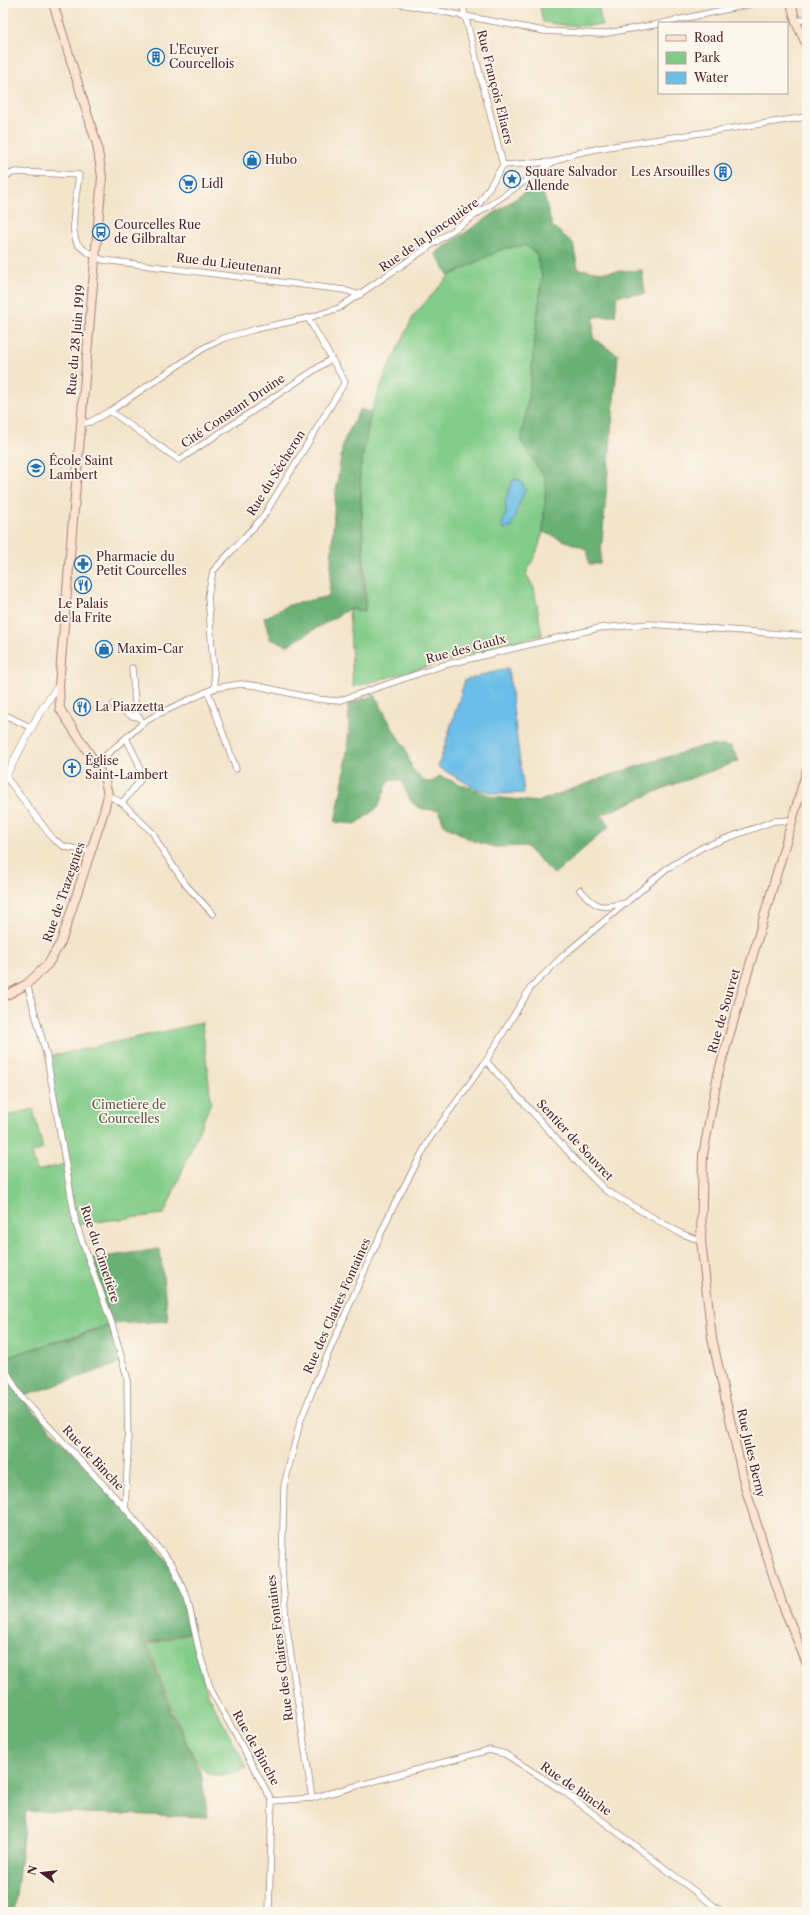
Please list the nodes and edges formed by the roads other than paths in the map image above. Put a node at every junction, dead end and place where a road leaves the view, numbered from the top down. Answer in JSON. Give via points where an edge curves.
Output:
{"nodes":[{"id":1,"x":53,"y":3,"type":"edge"},
{"id":2,"x":396,"y":3,"type":"edge"},
{"id":3,"x":462,"y":3,"type":"edge"},
{"id":4,"x":756,"y":3,"type":"edge"},
{"id":5,"x":791,"y":3,"type":"edge"},
{"id":6,"x":465,"y":15,"type":"junction"},
{"id":7,"x":807,"y":18,"type":"edge"},
{"id":8,"x":668,"y":22,"type":"edge"},
{"id":9,"x":796,"y":22,"type":"junction"},
{"id":10,"x":658,"y":24,"type":"edge"},
{"id":11,"x":807,"y":46,"type":"edge"},
{"id":12,"x":807,"y":117,"type":"edge"},
{"id":13,"x":554,"y":162,"type":"junction"},
{"id":14,"x":503,"y":165,"type":"junction"},
{"id":15,"x":3,"y":177,"type":"edge"},
{"id":16,"x":469,"y":220,"type":"junction"},
{"id":17,"x":96,"y":257,"type":"junction"},
{"id":18,"x":360,"y":295,"type":"junction"},
{"id":19,"x":308,"y":318,"type":"junction"},
{"id":20,"x":331,"y":359,"type":"junction"},
{"id":21,"x":110,"y":411,"type":"junction"},
{"id":22,"x":81,"y":424,"type":"junction"},
{"id":23,"x":807,"y":636,"type":"edge"},
{"id":24,"x":132,"y":668,"type":"dead end"},
{"id":25,"x":59,"y":685,"type":"junction"},
{"id":26,"x":215,"y":688,"type":"junction"},
{"id":27,"x":208,"y":692,"type":"junction"},
{"id":28,"x":113,"y":705,"type":"dead end"},
{"id":29,"x":3,"y":714,"type":"edge"},
{"id":30,"x":138,"y":717,"type":"junction"},
{"id":31,"x":143,"y":723,"type":"junction"},
{"id":32,"x":32,"y":728,"type":"junction"},
{"id":33,"x":126,"y":738,"type":"junction"},
{"id":34,"x":96,"y":764,"type":"junction"},
{"id":35,"x":236,"y":769,"type":"dead end"},
{"id":36,"x":807,"y":770,"type":"edge"},
{"id":37,"x":4,"y":779,"type":"edge"},
{"id":38,"x":804,"y":793,"type":"edge"},
{"id":39,"x":108,"y":795,"type":"junction"},
{"id":40,"x":122,"y":803,"type":"junction"},
{"id":41,"x":792,"y":820,"type":"junction"},
{"id":42,"x":91,"y":851,"type":"junction"},
{"id":43,"x":580,"y":890,"type":"dead end"},
{"id":44,"x":626,"y":903,"type":"junction"},
{"id":45,"x":213,"y":914,"type":"dead end"},
{"id":46,"x":27,"y":984,"type":"junction"},
{"id":47,"x":3,"y":997,"type":"edge"},
{"id":48,"x":486,"y":1061,"type":"junction"},
{"id":49,"x":701,"y":1241,"type":"junction"},
{"id":50,"x":3,"y":1365,"type":"edge"},
{"id":51,"x":125,"y":1508,"type":"junction"},
{"id":52,"x":807,"y":1664,"type":"edge"},
{"id":53,"x":312,"y":1798,"type":"junction"},
{"id":54,"x":272,"y":1801,"type":"junction"},
{"id":55,"x":269,"y":1912,"type":"edge"},
{"id":56,"x":722,"y":1912,"type":"edge"}],
"edges":[{"from":1,"to":17,"type":"main road","name":"Rue du 28 Juin 1919","via":[[97,145],[102,188]]},
{"from":2,"to":6,"type":"street"},
{"from":3,"to":6,"type":"street","name":"Rue François Eliaers"},
{"from":4,"to":8,"type":"street"},
{"from":5,"to":9,"type":"main road"},
{"from":6,"to":10,"type":"street","via":[[544,31],[601,34]]},
{"from":6,"to":14,"type":"street","name":"Rue François Eliaers"},
{"from":7,"to":9,"type":"street"},
{"from":9,"to":11,"type":"main road"},
{"from":12,"to":13,"type":"street","name":"Rue de la Joncquière","via":[[601,148],[573,154]]},
{"from":13,"to":14,"type":"street"},
{"from":13,"to":16,"type":"street","name":"Rue de la Joncquière"},
{"from":14,"to":16,"type":"street"},
{"from":15,"to":17,"type":"street","via":[[15,172],[79,174],[73,233],[78,244]]},
{"from":16,"to":18,"type":"street","name":"Rue de la Joncquière"},
{"from":17,"to":18,"type":"street","name":"Rue du Lieutenant","via":[[103,260],[344,290]]},
{"from":17,"to":22,"type":"main road","name":"Rue du 28 Juin 1919"},
{"from":18,"to":19,"type":"street","name":"Rue de la Joncquière","via":[[339,308]]},
{"from":19,"to":20,"type":"street","name":"Rue du Sécheron"},
{"from":19,"to":21,"type":"street","name":"Rue de la Joncquière","via":[[224,338],[179,364]]},
{"from":20,"to":21,"type":"street","name":"Cité Constant Druine","via":[[179,460]]},
{"from":20,"to":26,"type":"street","name":"Rue du Sécheron","via":[[345,382],[263,517],[213,571],[208,596]]},
{"from":21,"to":22,"type":"street","name":"Rue de la Joncquière"},
{"from":22,"to":25,"type":"main road","name":"Rue du 28 Juin 1919"},
{"from":23,"to":26,"type":"street","name":"Rue des Gaulx","via":[[650,624],[599,628],[444,665],[338,701],[240,684]]},
{"from":24,"to":30,"type":"street"},
{"from":25,"to":32,"type":"street"},
{"from":25,"to":34,"type":"main road","name":"Rue du 28 Juin 1919","via":[[60,709]]},
{"from":26,"to":27,"type":"street","name":"Rue des Gaulx"},
{"from":27,"to":31,"type":"street","name":"Rue des Gaulx"},
{"from":27,"to":35,"type":"street"},
{"from":28,"to":30,"type":"street"},
{"from":29,"to":32,"type":"street"},
{"from":30,"to":31,"type":"street"},
{"from":31,"to":33,"type":"street","name":"Rue des Gaulx"},
{"from":32,"to":37,"type":"street"},
{"from":33,"to":34,"type":"street","name":"Rue des Gaulx"},
{"from":33,"to":40,"type":"street","via":[[138,762],[142,778]]},
{"from":34,"to":39,"type":"main road","name":"Rue du 28 Juin 1919","via":[[105,781]]},
{"from":36,"to":38,"type":"main road","name":"Rue de Souvret"},
{"from":37,"to":42,"type":"street","via":[[53,839],[65,847]]},
{"from":38,"to":41,"type":"main road","name":"Rue de Souvret"},
{"from":39,"to":40,"type":"street"},
{"from":39,"to":42,"type":"main road","name":"Rue de Trazegnies"},
{"from":40,"to":45,"type":"street","via":[[153,832],[186,885]]},
{"from":41,"to":44,"type":"street","name":"Rue des Claires Fontaines","via":[[774,821],[703,847],[666,869]]},
{"from":41,"to":49,"type":"main road","name":"Rue de Souvret","via":[[718,1074],[703,1155]]},
{"from":42,"to":46,"type":"main road","name":"Rue de Trazegnies","via":[[61,942],[48,964]]},
{"from":43,"to":44,"type":"street","name":"Rue des Claires Fontaines","via":[[602,908]]},
{"from":44,"to":48,"type":"street","name":"Rue des Claires Fontaines","via":[[564,955],[531,987]]},
{"from":46,"to":47,"type":"main road","name":"Rue de Trazegnies"},
{"from":46,"to":51,"type":"street","name":"Rue du Cimetière","via":[[47,1057],[76,1224],[112,1324],[127,1377],[128,1450]]},
{"from":48,"to":49,"type":"street","name":"Sentier de Souvret","via":[[605,1190],[680,1233]]},
{"from":48,"to":53,"type":"street","name":"Rue des Claires Fontaines","via":[[430,1138],[390,1213],[300,1422],[286,1479],[282,1518],[284,1599]]},
{"from":49,"to":52,"type":"main road","name":"Rue Jules Berny","via":[[712,1338],[745,1487],[782,1604]]},
{"from":50,"to":51,"type":"street","name":"Rue de Binche","via":[[21,1397]]},
{"from":51,"to":54,"type":"street","name":"Rue de Binche","via":[[177,1573],[187,1597],[211,1690]]},
{"from":53,"to":54,"type":"street","name":"Rue de Binche"},
{"from":53,"to":56,"type":"street","name":"Rue de Binche","via":[[490,1750],[505,1754],[573,1798]]},
{"from":54,"to":55,"type":"street"}]}
